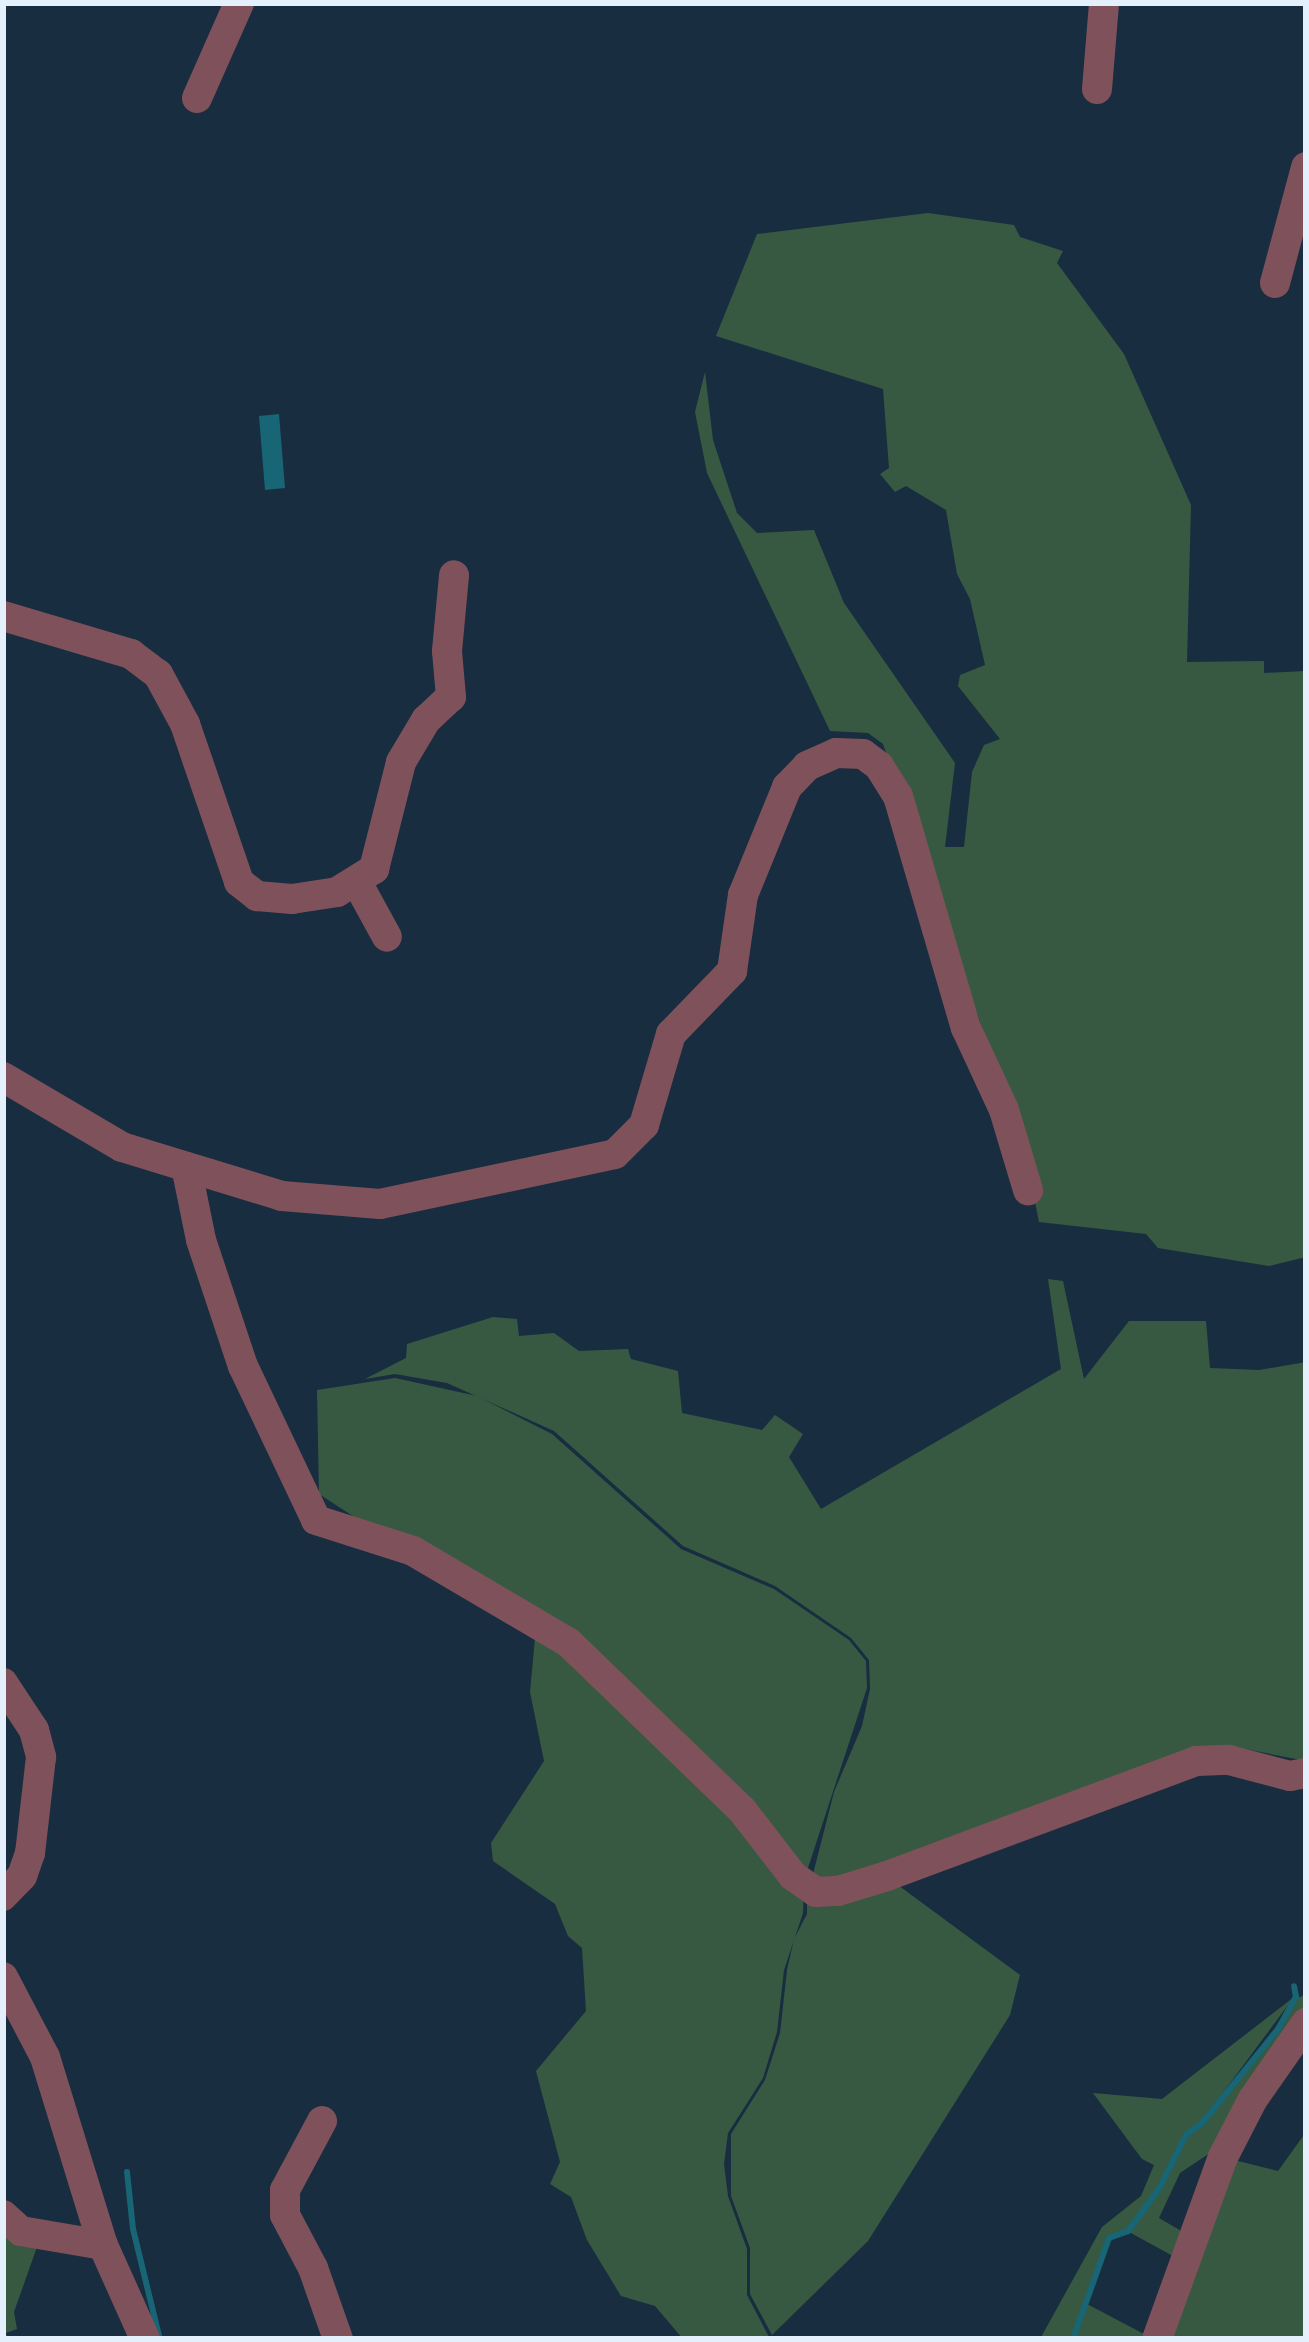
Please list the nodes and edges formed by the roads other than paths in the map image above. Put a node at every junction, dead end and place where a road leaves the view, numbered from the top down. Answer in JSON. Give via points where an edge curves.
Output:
{"nodes":[{"id":1,"x":239,"y":3,"type":"edge"},
{"id":2,"x":1103,"y":3,"type":"edge"},
{"id":3,"x":1097,"y":89,"type":"dead end"},
{"id":4,"x":196,"y":98,"type":"dead end"},
{"id":5,"x":1306,"y":167,"type":"edge"},
{"id":6,"x":1275,"y":283,"type":"dead end"},
{"id":7,"x":454,"y":575,"type":"dead end"},
{"id":8,"x":3,"y":616,"type":"edge"},
{"id":9,"x":358,"y":884,"type":"junction"},
{"id":10,"x":387,"y":938,"type":"dead end"},
{"id":11,"x":3,"y":1077,"type":"edge"},
{"id":12,"x":187,"y":1171,"type":"junction"},
{"id":13,"x":1028,"y":1190,"type":"dead end"},
{"id":14,"x":3,"y":1683,"type":"edge"},
{"id":15,"x":1306,"y":1772,"type":"edge"},
{"id":16,"x":3,"y":1896,"type":"edge"},
{"id":17,"x":3,"y":1976,"type":"edge"},
{"id":18,"x":1306,"y":2023,"type":"edge"},
{"id":19,"x":322,"y":2121,"type":"dead end"},
{"id":20,"x":3,"y":2215,"type":"edge"},
{"id":21,"x":103,"y":2245,"type":"junction"},
{"id":22,"x":145,"y":2339,"type":"edge"},
{"id":23,"x":338,"y":2339,"type":"edge"},
{"id":24,"x":1157,"y":2339,"type":"edge"}],
"edges":[{"from":1,"to":4,"type":"street"},
{"from":2,"to":3,"type":"street"},
{"from":5,"to":6,"type":"street"},
{"from":7,"to":9,"type":"street","via":[[451,698],[426,720],[401,762],[381,855]]},
{"from":8,"to":9,"type":"street","via":[[131,654],[158,674],[185,724],[225,854],[256,896],[292,899]]},
{"from":9,"to":10,"type":"street"},
{"from":11,"to":12,"type":"street","via":[[122,1147]]},
{"from":12,"to":13,"type":"street","via":[[283,1196],[380,1204],[615,1154],[644,1125],[670,1034],[732,970],[743,895],[787,787],[807,766],[850,753],[879,766],[898,796],[966,1028],[1004,1109]]},
{"from":12,"to":15,"type":"street","via":[[243,1366],[316,1520],[412,1551],[568,1643],[816,1892],[887,1876],[1196,1761]]},
{"from":14,"to":16,"type":"street","via":[[34,1730],[41,1757],[30,1853]]},
{"from":17,"to":21,"type":"street","via":[[45,2057]]},
{"from":18,"to":24,"type":"street","via":[[1223,2157]]},
{"from":19,"to":23,"type":"street","via":[[285,2190],[284,2215]]},
{"from":20,"to":21,"type":"street","via":[[21,2231]]},
{"from":21,"to":22,"type":"street"}]}
